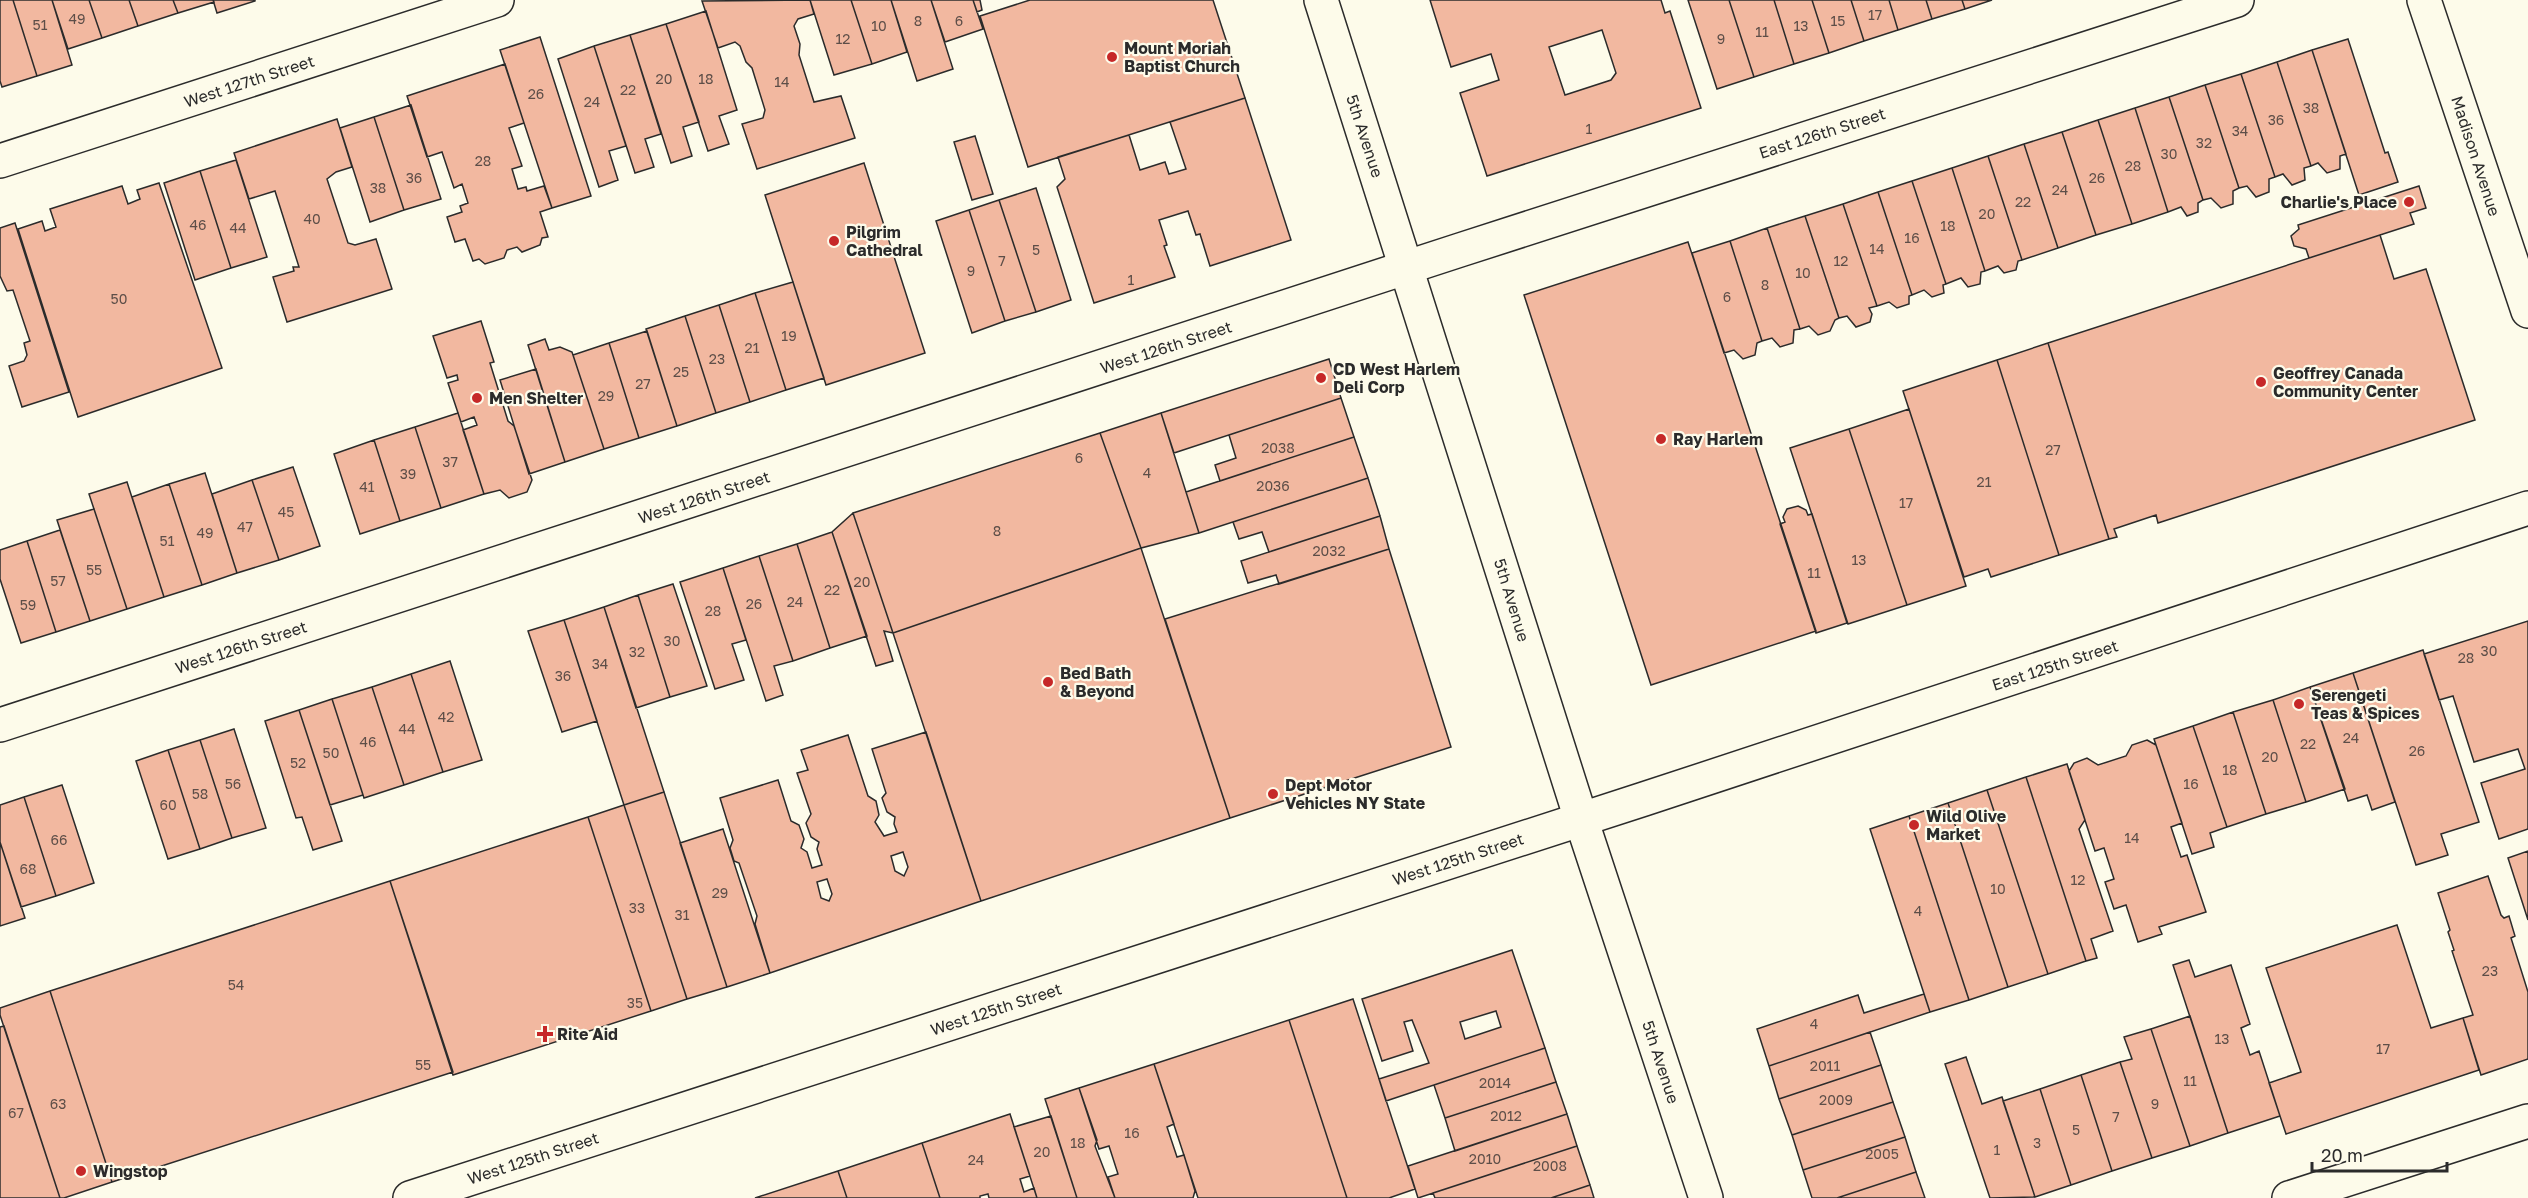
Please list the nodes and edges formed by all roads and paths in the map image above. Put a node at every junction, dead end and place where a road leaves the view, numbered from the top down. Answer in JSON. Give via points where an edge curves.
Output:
{"nodes":[{"id":1,"x":497,"y":0,"type":"edge"},
{"id":2,"x":1322,"y":0,"type":"edge"},
{"id":3,"x":2237,"y":0,"type":"edge"},
{"id":4,"x":2424,"y":0,"type":"edge"},
{"id":5,"x":0,"y":161,"type":"edge"},
{"id":6,"x":1407,"y":267,"type":"junction"},
{"id":7,"x":2528,"y":311,"type":"edge"},
{"id":8,"x":2528,"y":508,"type":"edge"},
{"id":9,"x":0,"y":725,"type":"edge"},
{"id":10,"x":1581,"y":819,"type":"junction"},
{"id":11,"x":2528,"y":1121,"type":"edge"},
{"id":12,"x":411,"y":1198,"type":"edge"},
{"id":13,"x":1706,"y":1198,"type":"edge"},
{"id":14,"x":2289,"y":1198,"type":"edge"}],
"edges":[{"from":1,"to":5,"type":"main road","name":"West 127th Street"},
{"from":2,"to":6,"type":"main road","name":"5th Avenue"},
{"from":3,"to":6,"type":"main road","name":"East 126th Street"},
{"from":4,"to":7,"type":"main road","name":"Madison Avenue"},
{"from":6,"to":9,"type":"main road","name":"West 126th Street"},
{"from":6,"to":10,"type":"main road","name":"5th Avenue"},
{"from":8,"to":10,"type":"main road","name":"East 125th Street"},
{"from":10,"to":12,"type":"main road","name":"West 125th Street"},
{"from":10,"to":13,"type":"main road","name":"5th Avenue"},
{"from":11,"to":14,"type":"main road"}]}
